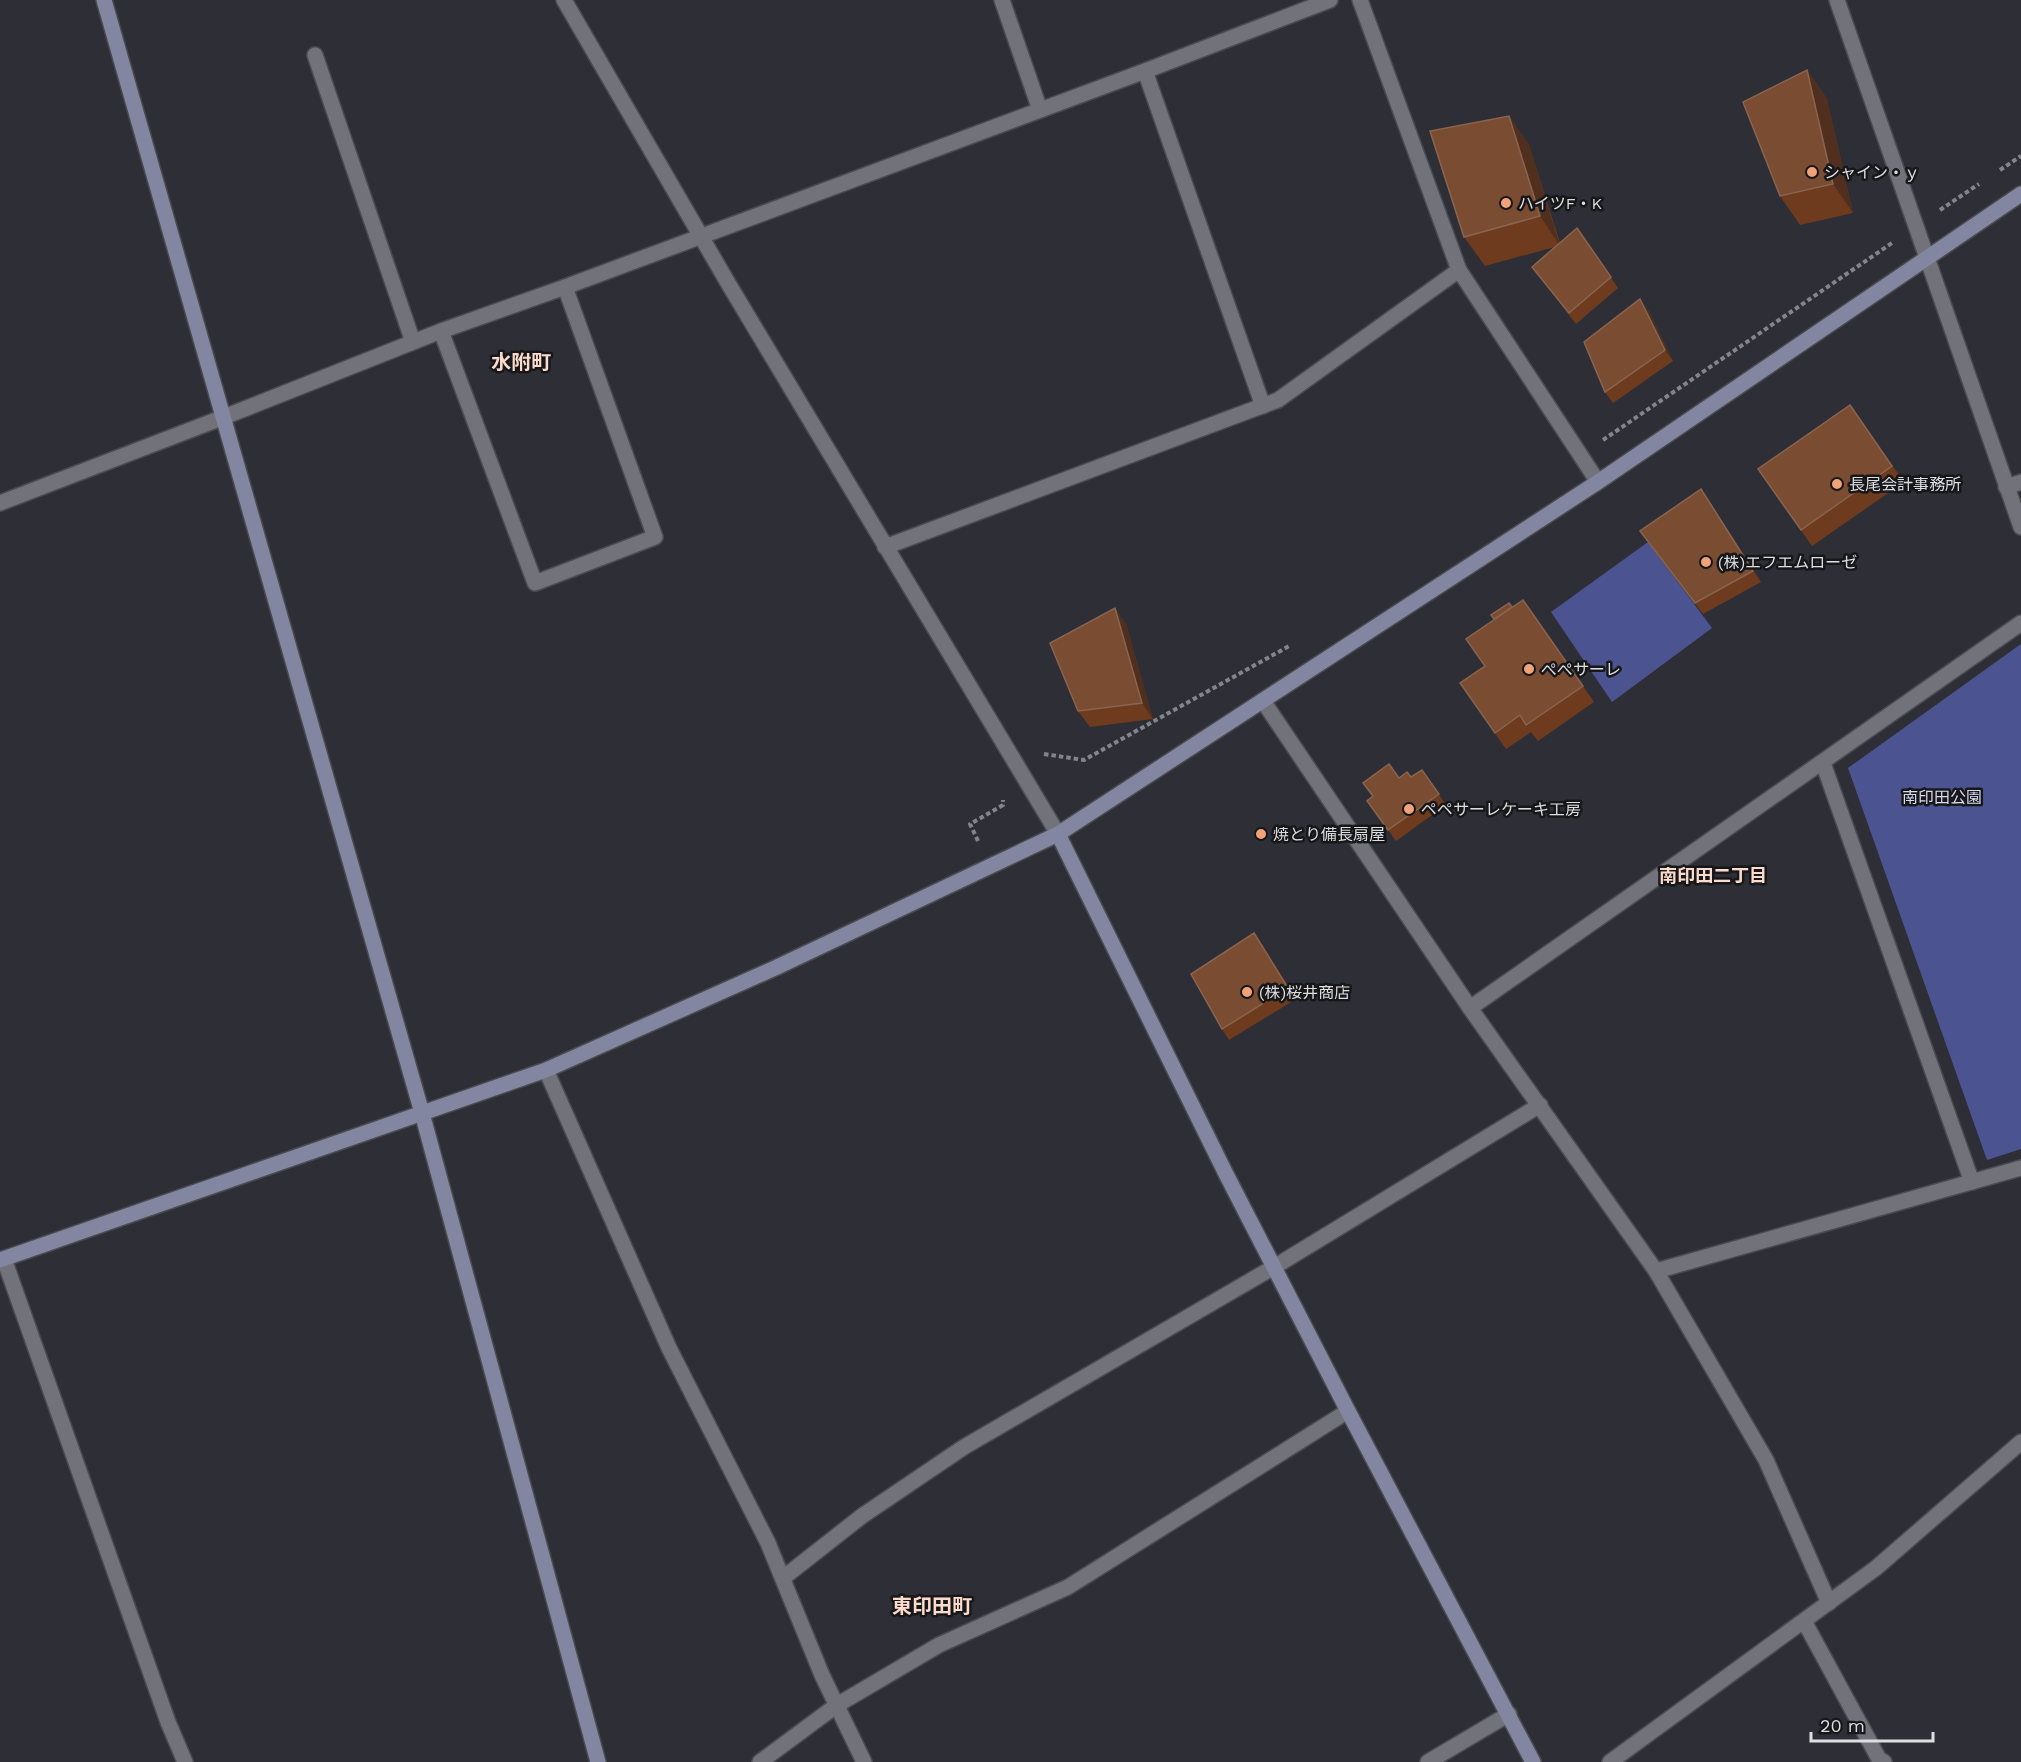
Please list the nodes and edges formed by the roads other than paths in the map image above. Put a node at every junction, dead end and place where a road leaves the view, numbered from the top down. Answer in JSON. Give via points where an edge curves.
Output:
{"nodes":[{"id":1,"x":104,"y":0,"type":"edge"},
{"id":2,"x":564,"y":0,"type":"edge"},
{"id":3,"x":1002,"y":0,"type":"edge"},
{"id":4,"x":1330,"y":0,"type":"edge"},
{"id":5,"x":1360,"y":0,"type":"edge"},
{"id":6,"x":1837,"y":0,"type":"edge"},
{"id":7,"x":315,"y":54,"type":"dead end"},
{"id":8,"x":1145,"y":72,"type":"junction"},
{"id":9,"x":1040,"y":110,"type":"junction"},
{"id":10,"x":2021,"y":194,"type":"edge"},
{"id":11,"x":700,"y":236,"type":"junction"},
{"id":12,"x":1927,"y":258,"type":"junction"},
{"id":13,"x":1459,"y":270,"type":"junction"},
{"id":14,"x":566,"y":286,"type":"junction"},
{"id":15,"x":441,"y":331,"type":"junction"},
{"id":16,"x":413,"y":342,"type":"junction"},
{"id":17,"x":1263,"y":406,"type":"junction"},
{"id":18,"x":224,"y":417,"type":"junction"},
{"id":19,"x":1598,"y":482,"type":"junction"},
{"id":20,"x":2014,"y":484,"type":"edge"},
{"id":21,"x":0,"y":503,"type":"edge"},
{"id":22,"x":2021,"y":527,"type":"edge"},
{"id":23,"x":885,"y":547,"type":"junction"},
{"id":24,"x":2021,"y":623,"type":"edge"},
{"id":25,"x":1263,"y":701,"type":"junction"},
{"id":26,"x":1822,"y":763,"type":"junction"},
{"id":27,"x":1058,"y":834,"type":"junction"},
{"id":28,"x":1470,"y":1008,"type":"junction"},
{"id":29,"x":546,"y":1070,"type":"junction"},
{"id":30,"x":1540,"y":1104,"type":"junction"},
{"id":31,"x":422,"y":1113,"type":"junction"},
{"id":32,"x":2021,"y":1168,"type":"edge"},
{"id":33,"x":1972,"y":1182,"type":"junction"},
{"id":34,"x":2,"y":1259,"type":"edge"},
{"id":35,"x":1274,"y":1268,"type":"junction"},
{"id":36,"x":1656,"y":1271,"type":"junction"},
{"id":37,"x":1348,"y":1411,"type":"junction"},
{"id":38,"x":2021,"y":1442,"type":"edge"},
{"id":39,"x":783,"y":1578,"type":"junction"},
{"id":40,"x":1829,"y":1603,"type":"junction"},
{"id":41,"x":1804,"y":1621,"type":"junction"},
{"id":42,"x":837,"y":1705,"type":"junction"},
{"id":43,"x":1509,"y":1714,"type":"junction"},
{"id":44,"x":185,"y":1762,"type":"edge"},
{"id":45,"x":598,"y":1762,"type":"edge"},
{"id":46,"x":760,"y":1762,"type":"edge"},
{"id":47,"x":864,"y":1762,"type":"edge"},
{"id":48,"x":1428,"y":1762,"type":"edge"},
{"id":49,"x":1533,"y":1762,"type":"edge"},
{"id":50,"x":1610,"y":1762,"type":"edge"},
{"id":51,"x":1884,"y":1762,"type":"edge"}],
"edges":[{"from":1,"to":18,"type":"street"},
{"from":2,"to":11,"type":"street"},
{"from":3,"to":9,"type":"street"},
{"from":4,"to":8,"type":"street"},
{"from":5,"to":13,"type":"street"},
{"from":6,"to":12,"type":"street"},
{"from":7,"to":16,"type":"street"},
{"from":8,"to":9,"type":"street"},
{"from":8,"to":17,"type":"street"},
{"from":9,"to":11,"type":"street"},
{"from":10,"to":12,"type":"street"},
{"from":11,"to":14,"type":"street"},
{"from":11,"to":23,"type":"street"},
{"from":12,"to":19,"type":"street"},
{"from":12,"to":20,"type":"street"},
{"from":13,"to":17,"type":"street","via":[[1278,400]]},
{"from":13,"to":19,"type":"street"},
{"from":14,"to":15,"type":"street"},
{"from":14,"to":15,"type":"street","via":[[655,537],[536,583]]},
{"from":15,"to":16,"type":"street"},
{"from":16,"to":18,"type":"street"},
{"from":17,"to":23,"type":"street"},
{"from":18,"to":21,"type":"street"},
{"from":18,"to":31,"type":"street"},
{"from":19,"to":25,"type":"street"},
{"from":20,"to":22,"type":"street"},
{"from":23,"to":27,"type":"street"},
{"from":24,"to":26,"type":"street"},
{"from":25,"to":27,"type":"street"},
{"from":25,"to":28,"type":"street"},
{"from":26,"to":28,"type":"street"},
{"from":26,"to":33,"type":"street"},
{"from":27,"to":29,"type":"street","via":[[776,968]]},
{"from":27,"to":35,"type":"street"},
{"from":28,"to":30,"type":"street"},
{"from":29,"to":31,"type":"street"},
{"from":29,"to":39,"type":"street","via":[[669,1348]]},
{"from":30,"to":35,"type":"street"},
{"from":30,"to":36,"type":"street"},
{"from":31,"to":34,"type":"street"},
{"from":31,"to":45,"type":"street"},
{"from":32,"to":33,"type":"street"},
{"from":33,"to":36,"type":"street"},
{"from":34,"to":44,"type":"street"},
{"from":35,"to":37,"type":"street"},
{"from":35,"to":39,"type":"street","via":[[964,1448],[862,1516]]},
{"from":36,"to":40,"type":"street","via":[[1766,1460]]},
{"from":37,"to":42,"type":"street","via":[[1068,1587],[939,1645]]},
{"from":37,"to":43,"type":"street"},
{"from":38,"to":40,"type":"street","via":[[1876,1568]]},
{"from":39,"to":42,"type":"street"},
{"from":40,"to":41,"type":"street"},
{"from":41,"to":50,"type":"street"},
{"from":41,"to":51,"type":"street"},
{"from":42,"to":46,"type":"street"},
{"from":42,"to":47,"type":"street"},
{"from":43,"to":48,"type":"street"},
{"from":43,"to":49,"type":"street"}]}
